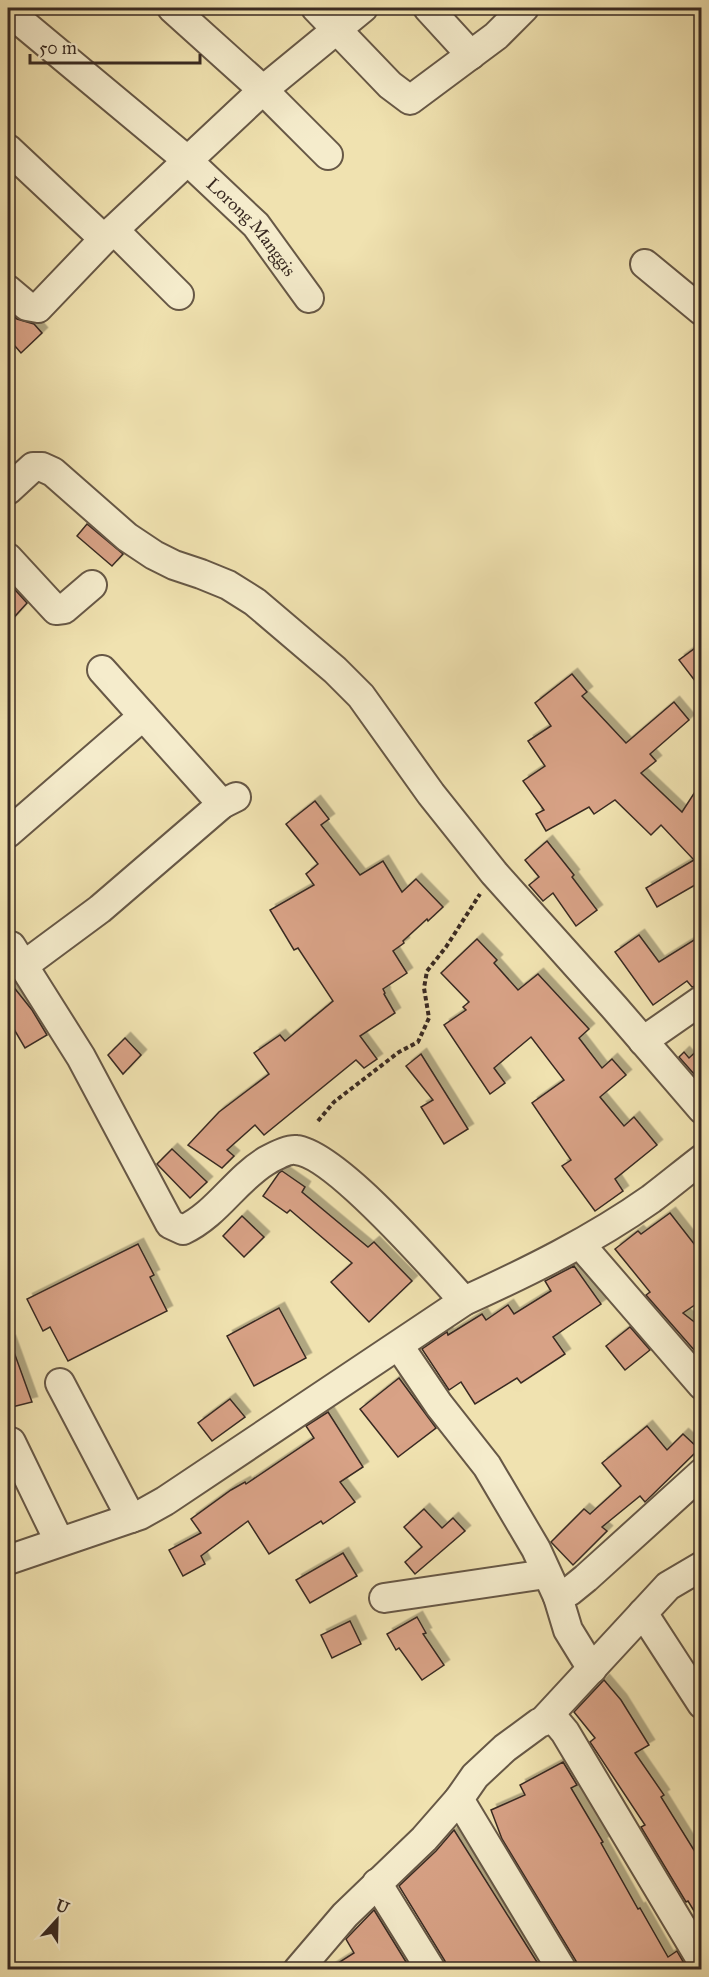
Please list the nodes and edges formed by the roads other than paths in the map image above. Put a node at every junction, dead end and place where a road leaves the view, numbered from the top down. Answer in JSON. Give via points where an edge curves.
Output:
{"nodes":[{"id":1,"x":172,"y":8,"type":"edge"},
{"id":2,"x":316,"y":8,"type":"edge"},
{"id":3,"x":363,"y":8,"type":"edge"},
{"id":4,"x":428,"y":8,"type":"edge"},
{"id":5,"x":524,"y":8,"type":"edge"},
{"id":6,"x":8,"y":11,"type":"edge"},
{"id":7,"x":338,"y":30,"type":"junction"},
{"id":8,"x":471,"y":55,"type":"junction"},
{"id":9,"x":263,"y":90,"type":"junction"},
{"id":10,"x":8,"y":148,"type":"edge"},
{"id":11,"x":328,"y":155,"type":"dead end"},
{"id":12,"x":187,"y":160,"type":"junction"},
{"id":13,"x":109,"y":234,"type":"junction"},
{"id":14,"x":645,"y":264,"type":"dead end"},
{"id":15,"x":8,"y":290,"type":"edge"},
{"id":16,"x":179,"y":296,"type":"dead end"},
{"id":17,"x":309,"y":298,"type":"dead end"},
{"id":18,"x":702,"y":310,"type":"edge"},
{"id":19,"x":8,"y":490,"type":"edge"},
{"id":20,"x":8,"y":558,"type":"edge"},
{"id":21,"x":92,"y":585,"type":"dead end"},
{"id":22,"x":102,"y":670,"type":"dead end"},
{"id":23,"x":143,"y":716,"type":"junction"},
{"id":24,"x":8,"y":833,"type":"edge"},
{"id":25,"x":12,"y":950,"type":"edge"},
{"id":26,"x":702,"y":1000,"type":"edge"},
{"id":27,"x":643,"y":1041,"type":"junction"},
{"id":28,"x":702,"y":1109,"type":"edge"},
{"id":29,"x":702,"y":1159,"type":"edge"},
{"id":30,"x":580,"y":1244,"type":"junction"},
{"id":31,"x":464,"y":1301,"type":"junction"},
{"id":32,"x":399,"y":1346,"type":"junction"},
{"id":33,"x":60,"y":1383,"type":"dead end"},
{"id":34,"x":702,"y":1385,"type":"edge"},
{"id":35,"x":11,"y":1442,"type":"dead end"},
{"id":36,"x":702,"y":1473,"type":"edge"},
{"id":37,"x":131,"y":1518,"type":"junction"},
{"id":38,"x":59,"y":1541,"type":"junction"},
{"id":39,"x":8,"y":1560,"type":"edge"},
{"id":40,"x":702,"y":1566,"type":"edge"},
{"id":41,"x":552,"y":1586,"type":"junction"},
{"id":42,"x":384,"y":1598,"type":"dead end"},
{"id":43,"x":643,"y":1613,"type":"junction"},
{"id":44,"x":592,"y":1669,"type":"junction"},
{"id":45,"x":702,"y":1704,"type":"edge"},
{"id":46,"x":545,"y":1719,"type":"junction"},
{"id":47,"x":459,"y":1798,"type":"junction"},
{"id":48,"x":377,"y":1883,"type":"junction"},
{"id":49,"x":702,"y":1961,"type":"edge"},
{"id":50,"x":298,"y":1970,"type":"edge"},
{"id":51,"x":431,"y":1970,"type":"edge"},
{"id":52,"x":562,"y":1970,"type":"edge"}],
"edges":[{"from":1,"to":9,"type":"street"},
{"from":2,"to":7,"type":"street"},
{"from":3,"to":7,"type":"street"},
{"from":4,"to":8,"type":"street"},
{"from":5,"to":8,"type":"street"},
{"from":6,"to":12,"type":"street","name":"Lorong Manggis"},
{"from":7,"to":8,"type":"street","via":[[390,85],[410,100]]},
{"from":7,"to":9,"type":"street"},
{"from":9,"to":11,"type":"street"},
{"from":9,"to":12,"type":"street"},
{"from":10,"to":13,"type":"street"},
{"from":12,"to":13,"type":"street"},
{"from":12,"to":17,"type":"street","name":"Lorong Manggis","via":[[256,225]]},
{"from":13,"to":15,"type":"street","via":[[38,308],[27,306]]},
{"from":13,"to":16,"type":"street"},
{"from":14,"to":18,"type":"street"},
{"from":19,"to":27,"type":"street","via":[[33,467],[54,472],[128,537],[154,555],[228,585],[255,602],[335,670],[361,696],[430,794],[494,873]]},
{"from":20,"to":21,"type":"street","via":[[57,610],[64,609]]},
{"from":22,"to":23,"type":"street"},
{"from":23,"to":24,"type":"street"},
{"from":23,"to":25,"type":"street","via":[[229,801],[100,909]]},
{"from":25,"to":31,"type":"street","via":[[81,1057],[170,1224],[183,1230],[196,1224],[267,1160],[293,1149],[307,1152],[378,1209]]},
{"from":26,"to":27,"type":"street"},
{"from":27,"to":28,"type":"street"},
{"from":29,"to":30,"type":"street","via":[[651,1199]]},
{"from":30,"to":31,"type":"street"},
{"from":30,"to":34,"type":"street"},
{"from":31,"to":32,"type":"street"},
{"from":32,"to":37,"type":"street","via":[[165,1501]]},
{"from":32,"to":41,"type":"street","via":[[487,1466],[536,1549]]},
{"from":33,"to":37,"type":"street"},
{"from":35,"to":38,"type":"street"},
{"from":36,"to":41,"type":"street","via":[[570,1591]]},
{"from":37,"to":38,"type":"street"},
{"from":38,"to":39,"type":"street"},
{"from":40,"to":43,"type":"street","via":[[668,1586]]},
{"from":41,"to":42,"type":"street"},
{"from":41,"to":44,"type":"street","via":[[568,1630]]},
{"from":43,"to":44,"type":"street"},
{"from":43,"to":45,"type":"street"},
{"from":44,"to":46,"type":"street"},
{"from":46,"to":47,"type":"street","via":[[505,1748],[475,1776]]},
{"from":46,"to":49,"type":"street","via":[[555,1720],[566,1732]]},
{"from":47,"to":48,"type":"street","via":[[424,1839]]},
{"from":47,"to":52,"type":"street"},
{"from":48,"to":50,"type":"street"},
{"from":48,"to":51,"type":"street"}]}
